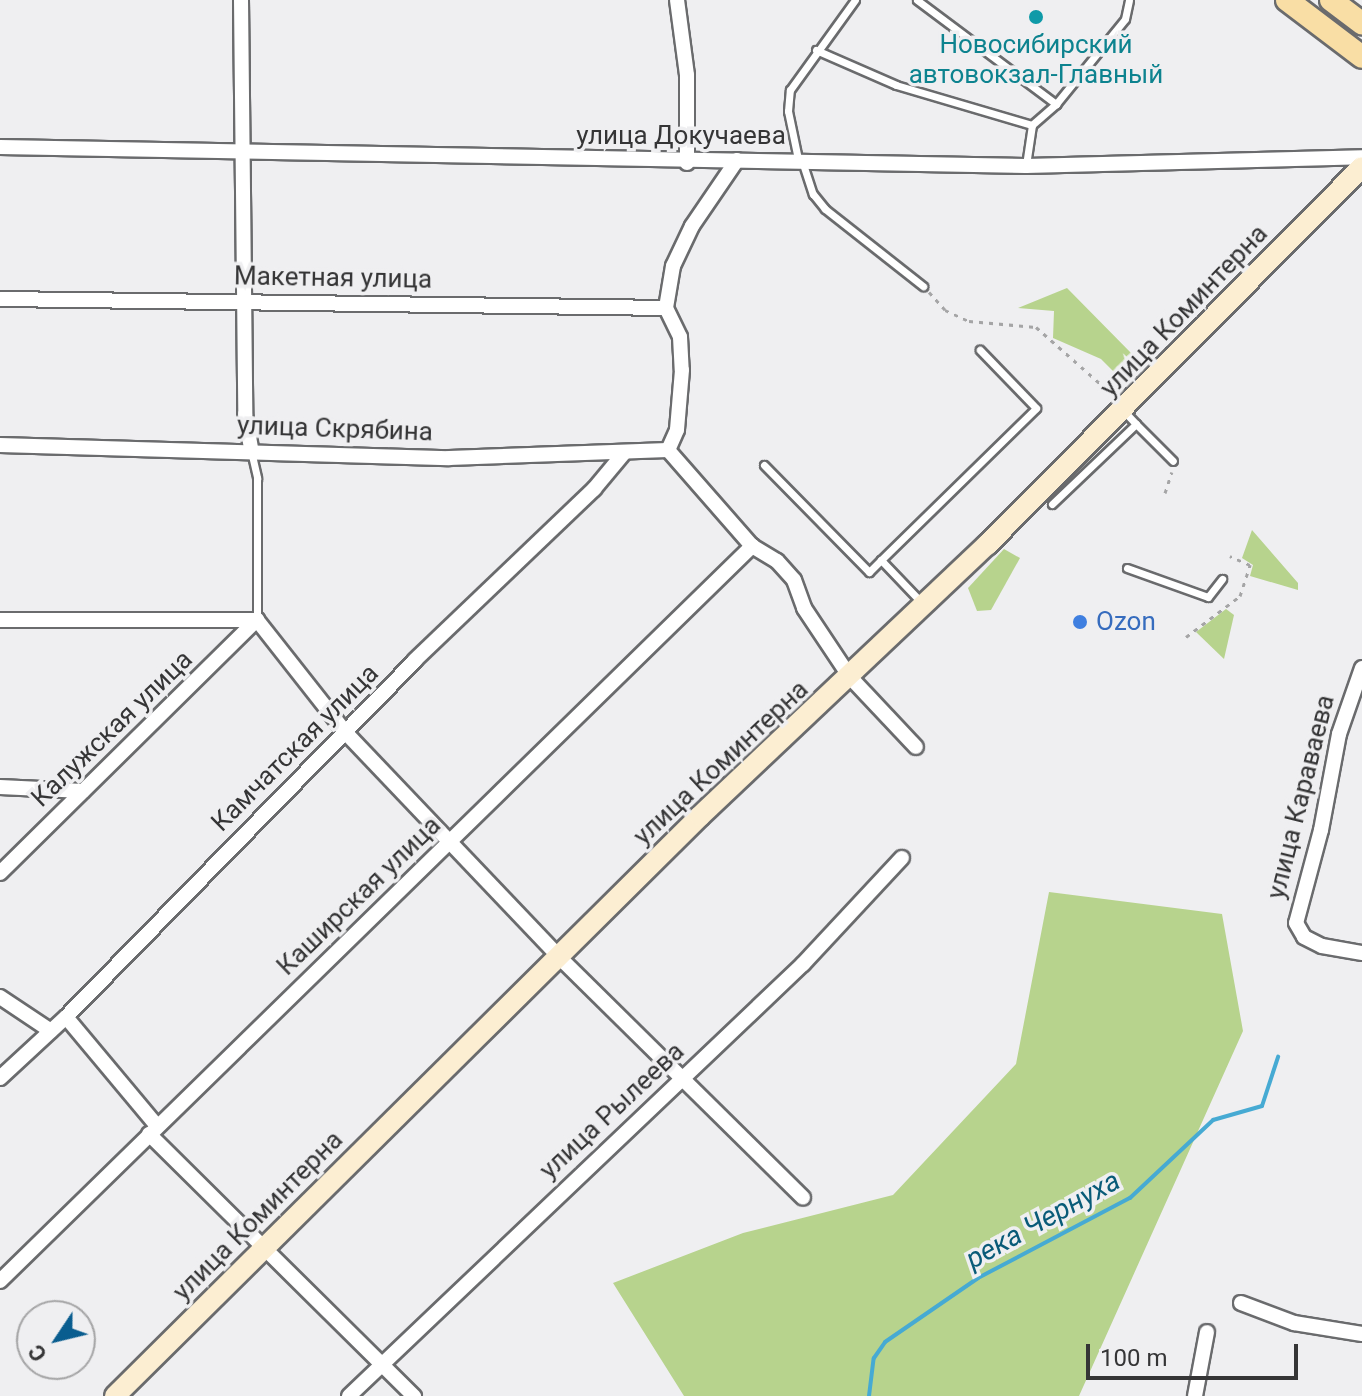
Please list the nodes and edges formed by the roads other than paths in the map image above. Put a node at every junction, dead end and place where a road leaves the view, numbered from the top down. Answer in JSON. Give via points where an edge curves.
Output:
{"nodes":[{"id":1,"x":241,"y":0,"type":"edge"},
{"id":2,"x":677,"y":0,"type":"edge"},
{"id":3,"x":855,"y":0,"type":"edge"},
{"id":4,"x":917,"y":0,"type":"edge"},
{"id":5,"x":1129,"y":0,"type":"edge"},
{"id":6,"x":1287,"y":0,"type":"edge"},
{"id":7,"x":1331,"y":0,"type":"edge"},
{"id":8,"x":1362,"y":23,"type":"edge"},
{"id":9,"x":816,"y":50,"type":"junction"},
{"id":10,"x":1362,"y":57,"type":"edge"},
{"id":11,"x":1056,"y":104,"type":"junction"},
{"id":12,"x":1032,"y":125,"type":"junction"},
{"id":13,"x":0,"y":147,"type":"edge"},
{"id":14,"x":242,"y":155,"type":"junction"},
{"id":15,"x":1362,"y":157,"type":"edge"},
{"id":16,"x":800,"y":159,"type":"junction"},
{"id":17,"x":737,"y":160,"type":"junction"},
{"id":18,"x":687,"y":163,"type":"junction"},
{"id":19,"x":1026,"y":166,"type":"junction"},
{"id":20,"x":1362,"y":167,"type":"edge"},
{"id":21,"x":923,"y":286,"type":"road end"},
{"id":22,"x":0,"y":299,"type":"edge"},
{"id":23,"x":245,"y":300,"type":"junction"},
{"id":24,"x":666,"y":308,"type":"junction"},
{"id":25,"x":980,"y":350,"type":"dead end"},
{"id":26,"x":1130,"y":413,"type":"junction"},
{"id":27,"x":0,"y":445,"type":"edge"},
{"id":28,"x":251,"y":448,"type":"junction"},
{"id":29,"x":668,"y":450,"type":"junction"},
{"id":30,"x":624,"y":453,"type":"junction"},
{"id":31,"x":1173,"y":461,"type":"road end"},
{"id":32,"x":764,"y":465,"type":"dead end"},
{"id":33,"x":1052,"y":504,"type":"dead end"},
{"id":34,"x":752,"y":546,"type":"junction"},
{"id":35,"x":881,"y":560,"type":"junction"},
{"id":36,"x":1127,"y":568,"type":"dead end"},
{"id":37,"x":1222,"y":579,"type":"dead end"},
{"id":38,"x":925,"y":605,"type":"junction"},
{"id":39,"x":0,"y":620,"type":"edge"},
{"id":40,"x":257,"y":620,"type":"junction"},
{"id":41,"x":1362,"y":668,"type":"edge"},
{"id":42,"x":850,"y":677,"type":"junction"},
{"id":43,"x":346,"y":733,"type":"junction"},
{"id":44,"x":916,"y":747,"type":"dead end"},
{"id":45,"x":0,"y":787,"type":"edge"},
{"id":46,"x":83,"y":791,"type":"junction"},
{"id":47,"x":450,"y":842,"type":"junction"},
{"id":48,"x":902,"y":858,"type":"dead end"},
{"id":49,"x":0,"y":873,"type":"edge"},
{"id":50,"x":1362,"y":953,"type":"edge"},
{"id":51,"x":558,"y":956,"type":"junction"},
{"id":52,"x":0,"y":997,"type":"edge"},
{"id":53,"x":66,"y":1017,"type":"junction"},
{"id":54,"x":51,"y":1031,"type":"junction"},
{"id":55,"x":0,"y":1078,"type":"edge"},
{"id":56,"x":683,"y":1080,"type":"junction"},
{"id":57,"x":153,"y":1130,"type":"junction"},
{"id":58,"x":803,"y":1198,"type":"dead end"},
{"id":59,"x":264,"y":1245,"type":"junction"},
{"id":60,"x":0,"y":1281,"type":"edge"},
{"id":61,"x":1241,"y":1303,"type":"dead end"},
{"id":62,"x":1207,"y":1332,"type":"dead end"},
{"id":63,"x":1362,"y":1334,"type":"edge"},
{"id":64,"x":382,"y":1364,"type":"junction"},
{"id":65,"x":115,"y":1396,"type":"edge"},
{"id":66,"x":349,"y":1396,"type":"edge"},
{"id":67,"x":414,"y":1396,"type":"edge"},
{"id":68,"x":1195,"y":1396,"type":"edge"}],
"edges":[{"from":1,"to":14,"type":"street"},
{"from":2,"to":18,"type":"street","via":[[687,75]]},
{"from":3,"to":9,"type":"lane"},
{"from":4,"to":11,"type":"lane"},
{"from":5,"to":11,"type":"lane","via":[[1125,19]]},
{"from":6,"to":10,"type":"main road"},
{"from":7,"to":8,"type":"main road"},
{"from":9,"to":12,"type":"lane","via":[[896,85]]},
{"from":9,"to":16,"type":"lane","via":[[790,90],[788,111]]},
{"from":11,"to":12,"type":"lane"},
{"from":12,"to":19,"type":"lane"},
{"from":13,"to":14,"type":"street","name":"улица Докучаева"},
{"from":14,"to":18,"type":"street","name":"улица Докучаева"},
{"from":14,"to":23,"type":"street"},
{"from":15,"to":19,"type":"street","name":"улица Докучаева"},
{"from":16,"to":17,"type":"street","name":"улица Докучаева"},
{"from":16,"to":19,"type":"street","name":"улица Докучаева"},
{"from":16,"to":21,"type":"lane","via":[[813,194],[825,209]]},
{"from":17,"to":18,"type":"street","name":"улица Докучаева"},
{"from":17,"to":24,"type":"street","via":[[692,226],[673,266]]},
{"from":20,"to":26,"type":"street","name":"улица Коминтерна"},
{"from":22,"to":23,"type":"street","name":"Макетная улица"},
{"from":23,"to":24,"type":"street","name":"Макетная улица"},
{"from":23,"to":28,"type":"street"},
{"from":24,"to":29,"type":"street","via":[[680,337],[682,370],[677,430]]},
{"from":25,"to":35,"type":"lane","via":[[1036,408]]},
{"from":26,"to":31,"type":"lane"},
{"from":26,"to":33,"type":"lane"},
{"from":26,"to":38,"type":"street","name":"улица Коминтерна"},
{"from":27,"to":28,"type":"street","name":"улица Скрябина"},
{"from":28,"to":30,"type":"street","name":"улица Скрябина","via":[[449,458]]},
{"from":28,"to":40,"type":"lane","via":[[257,478]]},
{"from":29,"to":30,"type":"street","name":"улица Скрябина"},
{"from":29,"to":34,"type":"street"},
{"from":30,"to":43,"type":"street","name":"Камчатская улица","via":[[594,489]]},
{"from":32,"to":35,"type":"lane","via":[[869,572]]},
{"from":34,"to":42,"type":"street","via":[[777,561],[794,580],[804,608]]},
{"from":34,"to":47,"type":"street","name":"Каширская улица"},
{"from":35,"to":38,"type":"lane"},
{"from":36,"to":37,"type":"lane","via":[[1208,597]]},
{"from":38,"to":42,"type":"street","name":"улица Коминтерна"},
{"from":39,"to":40,"type":"street"},
{"from":40,"to":43,"type":"street"},
{"from":40,"to":46,"type":"street","name":"Калужская улица"},
{"from":41,"to":50,"type":"street","name":"улица Караваева","via":[[1339,734],[1296,923],[1304,937],[1322,946]]},
{"from":42,"to":44,"type":"street"},
{"from":42,"to":51,"type":"street","name":"улица Коминтерна"},
{"from":43,"to":47,"type":"street"},
{"from":43,"to":53,"type":"street","name":"Камчатская улица"},
{"from":45,"to":46,"type":"street"},
{"from":46,"to":49,"type":"street","name":"Калужская улица"},
{"from":47,"to":51,"type":"street"},
{"from":47,"to":57,"type":"street","name":"Каширская улица"},
{"from":48,"to":56,"type":"street","name":"улица Рылеева"},
{"from":51,"to":56,"type":"street"},
{"from":51,"to":59,"type":"street","name":"улица Коминтерна"},
{"from":52,"to":54,"type":"street"},
{"from":53,"to":54,"type":"street","name":"Камчатская улица"},
{"from":53,"to":57,"type":"street"},
{"from":54,"to":55,"type":"street","name":"Камчатская улица"},
{"from":56,"to":58,"type":"street"},
{"from":56,"to":64,"type":"street","name":"улица Рылеева","via":[[620,1133]]},
{"from":57,"to":59,"type":"street"},
{"from":57,"to":60,"type":"street","name":"Каширская улица"},
{"from":59,"to":64,"type":"street"},
{"from":59,"to":65,"type":"street","name":"улица Коминтерна"},
{"from":61,"to":63,"type":"street","via":[[1294,1323]]},
{"from":62,"to":68,"type":"street"},
{"from":64,"to":66,"type":"street","name":"улица Рылеева"},
{"from":64,"to":67,"type":"street"}]}
